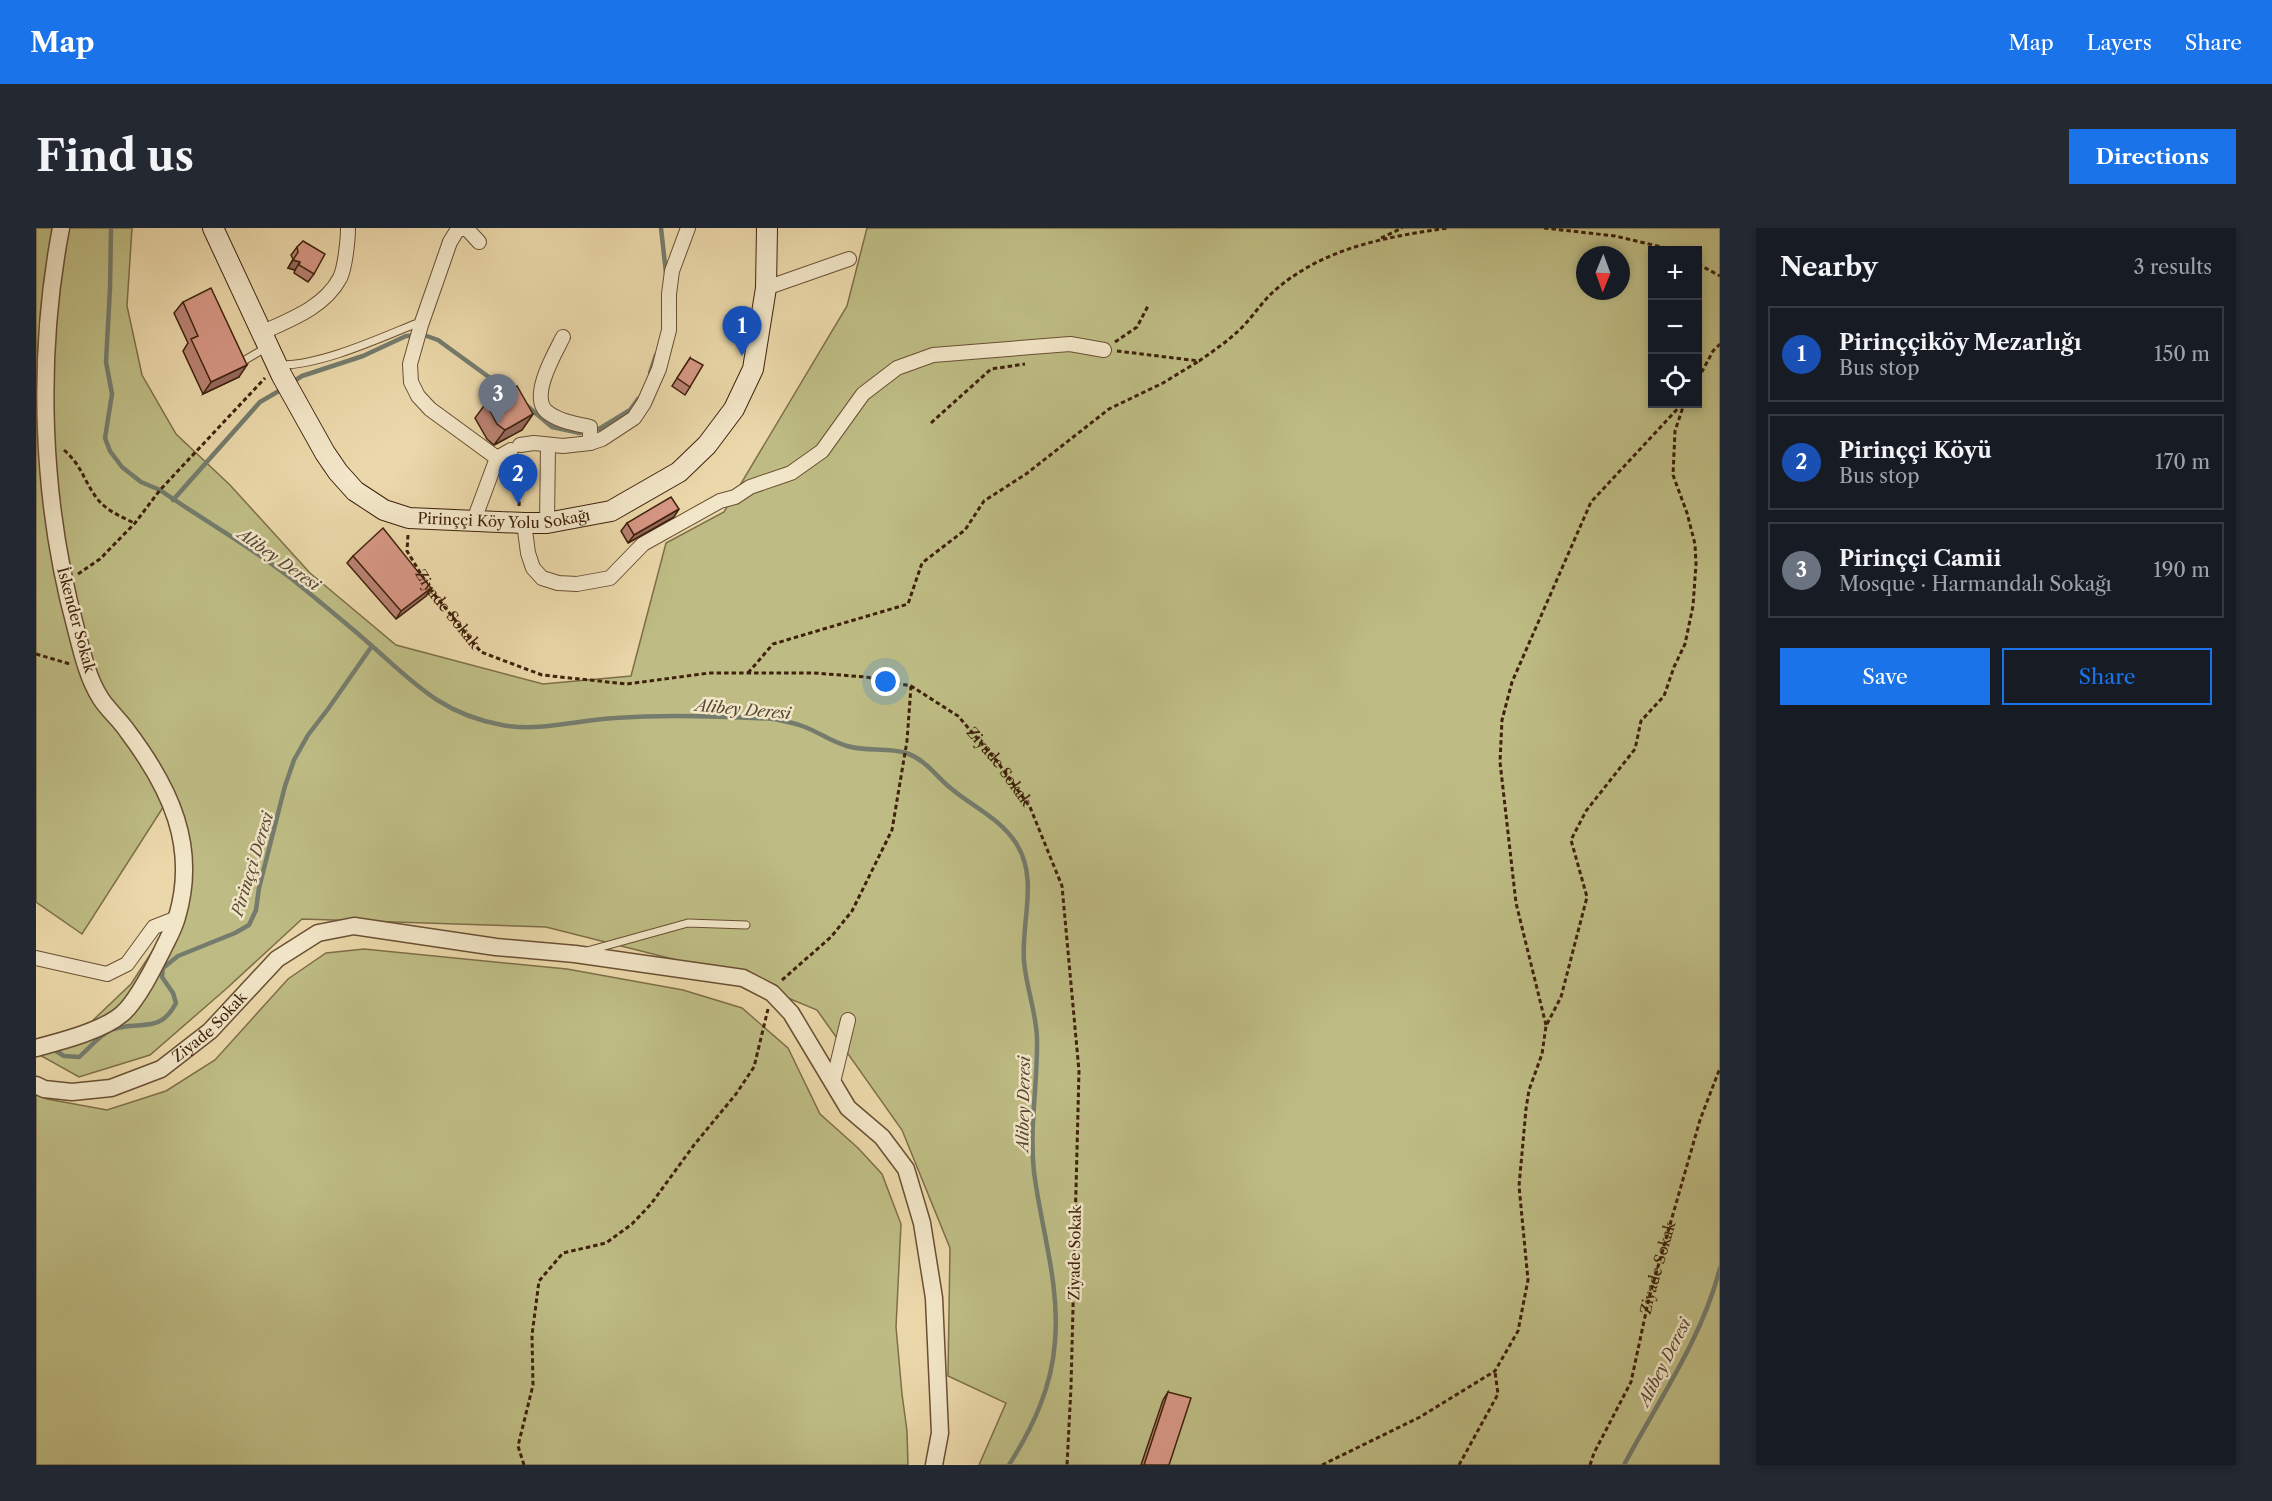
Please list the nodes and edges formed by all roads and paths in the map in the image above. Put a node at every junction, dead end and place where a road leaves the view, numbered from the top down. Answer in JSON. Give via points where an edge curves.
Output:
{"nodes":[{"id":1,"x":61,"y":228,"type":"edge"},
{"id":2,"x":213,"y":228,"type":"edge"},
{"id":3,"x":348,"y":228,"type":"edge"},
{"id":4,"x":688,"y":228,"type":"edge"},
{"id":5,"x":767,"y":228,"type":"edge"},
{"id":6,"x":1402,"y":228,"type":"edge"},
{"id":7,"x":1448,"y":228,"type":"edge"},
{"id":8,"x":1544,"y":228,"type":"edge"},
{"id":9,"x":479,"y":242,"type":"dead end"},
{"id":10,"x":1374,"y":242,"type":"junction"},
{"id":11,"x":1657,"y":246,"type":"edge"},
{"id":12,"x":849,"y":259,"type":"dead end"},
{"id":13,"x":1702,"y":266,"type":"edge"},
{"id":14,"x":1720,"y":276,"type":"edge"},
{"id":15,"x":766,"y":288,"type":"junction"},
{"id":16,"x":1149,"y":304,"type":"dead end"},
{"id":17,"x":421,"y":325,"type":"junction"},
{"id":18,"x":563,"y":338,"type":"dead end"},
{"id":19,"x":264,"y":340,"type":"junction"},
{"id":20,"x":1720,"y":344,"type":"edge"},
{"id":21,"x":1104,"y":350,"type":"junction"},
{"id":22,"x":1199,"y":361,"type":"junction"},
{"id":23,"x":1035,"y":362,"type":"dead end"},
{"id":24,"x":240,"y":363,"type":"edge"},
{"id":25,"x":279,"y":370,"type":"junction"},
{"id":26,"x":1702,"y":372,"type":"edge"},
{"id":27,"x":1679,"y":408,"type":"edge"},
{"id":28,"x":1682,"y":408,"type":"edge"},
{"id":29,"x":932,"y":423,"type":"dead end"},
{"id":30,"x":45,"y":433,"type":"junction"},
{"id":31,"x":590,"y":443,"type":"junction"},
{"id":32,"x":548,"y":445,"type":"junction"},
{"id":33,"x":516,"y":449,"type":"junction"},
{"id":34,"x":497,"y":458,"type":"junction"},
{"id":35,"x":409,"y":518,"type":"junction"},
{"id":36,"x":474,"y":520,"type":"junction"},
{"id":37,"x":135,"y":523,"type":"junction"},
{"id":38,"x":521,"y":523,"type":"junction"},
{"id":39,"x":547,"y":523,"type":"junction"},
{"id":40,"x":65,"y":582,"type":"junction"},
{"id":41,"x":36,"y":654,"type":"edge"},
{"id":42,"x":86,"y":667,"type":"junction"},
{"id":43,"x":748,"y":673,"type":"junction"},
{"id":44,"x":911,"y":686,"type":"junction"},
{"id":45,"x":177,"y":918,"type":"junction"},
{"id":46,"x":746,"y":926,"type":"dead end"},
{"id":47,"x":575,"y":954,"type":"junction"},
{"id":48,"x":36,"y":958,"type":"edge"},
{"id":49,"x":772,"y":993,"type":"junction"},
{"id":50,"x":848,"y":1020,"type":"dead end"},
{"id":51,"x":1546,"y":1026,"type":"junction"},
{"id":52,"x":36,"y":1048,"type":"edge"},
{"id":53,"x":1720,"y":1068,"type":"edge"},
{"id":54,"x":832,"y":1082,"type":"junction"},
{"id":55,"x":36,"y":1085,"type":"edge"},
{"id":56,"x":1495,"y":1371,"type":"junction"},
{"id":57,"x":524,"y":1465,"type":"edge"},
{"id":58,"x":934,"y":1465,"type":"edge"},
{"id":59,"x":1067,"y":1465,"type":"edge"},
{"id":60,"x":1322,"y":1465,"type":"edge"},
{"id":61,"x":1459,"y":1465,"type":"edge"},
{"id":62,"x":1590,"y":1465,"type":"edge"}],
"edges":[{"from":1,"to":30,"type":"street","name":"İskender Sokak","via":[[47,310]]},
{"from":2,"to":19,"type":"main road","name":"Pirinççi Köy Yolu Sokağı"},
{"from":3,"to":19,"type":"street","via":[[340,277],[325,297]]},
{"from":4,"to":31,"type":"street","via":[[672,271],[669,330],[659,369],[644,403],[634,418]]},
{"from":5,"to":15,"type":"main road","name":"Pirinççi Köy Yolu Sokağı"},
{"from":6,"to":10,"type":"path"},
{"from":7,"to":10,"type":"path"},
{"from":8,"to":11,"type":"path","via":[[1615,236]]},
{"from":9,"to":17,"type":"street","via":[[466,229],[458,229]]},
{"from":10,"to":22,"type":"path","via":[[1346,248],[1308,266],[1273,292],[1237,332]]},
{"from":12,"to":15,"type":"street"},
{"from":13,"to":14,"type":"path"},
{"from":15,"to":39,"type":"main road","name":"Pirinççi Köy Yolu Sokağı","via":[[753,369],[734,409],[707,445],[680,472],[611,511]]},
{"from":16,"to":21,"type":"path","via":[[1137,327]]},
{"from":17,"to":25,"type":"lane"},
{"from":17,"to":34,"type":"street","via":[[410,364],[411,382],[418,396]]},
{"from":18,"to":31,"type":"street","via":[[546,369],[541,400],[544,410],[554,417],[590,427]]},
{"from":19,"to":24,"type":"lane"},
{"from":19,"to":25,"type":"main road","name":"Pirinççi Köy Yolu Sokağı"},
{"from":20,"to":26,"type":"path"},
{"from":21,"to":22,"type":"path"},
{"from":21,"to":38,"type":"street","via":[[1070,344],[933,355],[897,368],[863,394],[822,451],[791,473],[720,501],[643,544],[610,578],[577,584],[542,578],[532,567]]},
{"from":22,"to":43,"type":"path","via":[[1109,409],[1026,474],[984,501],[965,530],[922,563],[908,604],[772,644]]},
{"from":23,"to":29,"type":"path","via":[[991,369]]},
{"from":25,"to":35,"type":"main road","name":"Pirinççi Köy Yolu Sokağı","via":[[325,453],[349,484],[384,510]]},
{"from":25,"to":37,"type":"path","via":[[172,477]]},
{"from":27,"to":51,"type":"path","via":[[1591,502],[1512,682],[1502,720],[1500,762],[1516,903]]},
{"from":28,"to":51,"type":"path","via":[[1675,431],[1673,475],[1688,513],[1696,564],[1685,644],[1664,696],[1641,721],[1635,749],[1586,811],[1571,840],[1587,897],[1561,997]]},
{"from":30,"to":37,"type":"path","via":[[77,461],[96,498],[112,513]]},
{"from":30,"to":40,"type":"street","name":"İskender Sokak","via":[[50,498]]},
{"from":31,"to":32,"type":"street"},
{"from":32,"to":33,"type":"street","via":[[534,442]]},
{"from":32,"to":39,"type":"street"},
{"from":33,"to":34,"type":"street"},
{"from":33,"to":38,"type":"path","via":[[522,459]]},
{"from":34,"to":36,"type":"street"},
{"from":35,"to":36,"type":"main road","name":"Pirinççi Köy Yolu Sokağı"},
{"from":35,"to":43,"type":"path","name":"Ziyade Sokak","via":[[407,551],[430,589],[481,652],[542,675],[627,684]]},
{"from":36,"to":38,"type":"main road","name":"Pirinççi Köy Yolu Sokağı"},
{"from":37,"to":40,"type":"path","via":[[100,560]]},
{"from":38,"to":39,"type":"main road","name":"Pirinççi Köy Yolu Sokağı"},
{"from":40,"to":42,"type":"street","name":"İskender Sokak"},
{"from":41,"to":42,"type":"path"},
{"from":42,"to":45,"type":"street","name":"İskender Sokak","via":[[100,698],[158,776],[183,837],[184,880]]},
{"from":43,"to":44,"type":"path","name":"Ziyade Sokak","via":[[866,677]]},
{"from":44,"to":49,"type":"path","via":[[907,741],[892,830],[852,911],[831,937]]},
{"from":44,"to":59,"type":"path","name":"Ziyade Sokak","via":[[958,716],[996,760],[1030,807],[1062,886],[1079,1071]]},
{"from":45,"to":48,"type":"street","via":[[154,927],[127,964],[107,974]]},
{"from":45,"to":52,"type":"street","name":"İskender Sokak","via":[[130,1006],[110,1022]]},
{"from":46,"to":47,"type":"lane","via":[[688,923]]},
{"from":47,"to":49,"type":"street","name":"Ziyade Sokak","via":[[743,978]]},
{"from":47,"to":55,"type":"street","name":"Ziyade Sokak","via":[[354,926],[318,933],[277,959],[210,1031],[161,1069],[111,1088],[72,1092]]},
{"from":49,"to":54,"type":"street","name":"Ziyade Sokak","via":[[792,1013]]},
{"from":49,"to":57,"type":"path","via":[[754,1067],[651,1204],[606,1243],[563,1252],[539,1281],[532,1335],[533,1385],[518,1446]]},
{"from":50,"to":54,"type":"street"},
{"from":51,"to":56,"type":"path","via":[[1522,1136],[1519,1186],[1528,1280],[1518,1331]]},
{"from":53,"to":62,"type":"path","name":"Ziyade Sokak","via":[[1700,1120],[1649,1298],[1631,1382]]},
{"from":54,"to":58,"type":"street","name":"Ziyade Sokak","via":[[848,1108],[882,1137],[906,1169],[922,1223],[934,1298],[940,1433]]},
{"from":56,"to":60,"type":"path","via":[[1420,1417]]},
{"from":56,"to":61,"type":"path","via":[[1498,1394]]}]}
